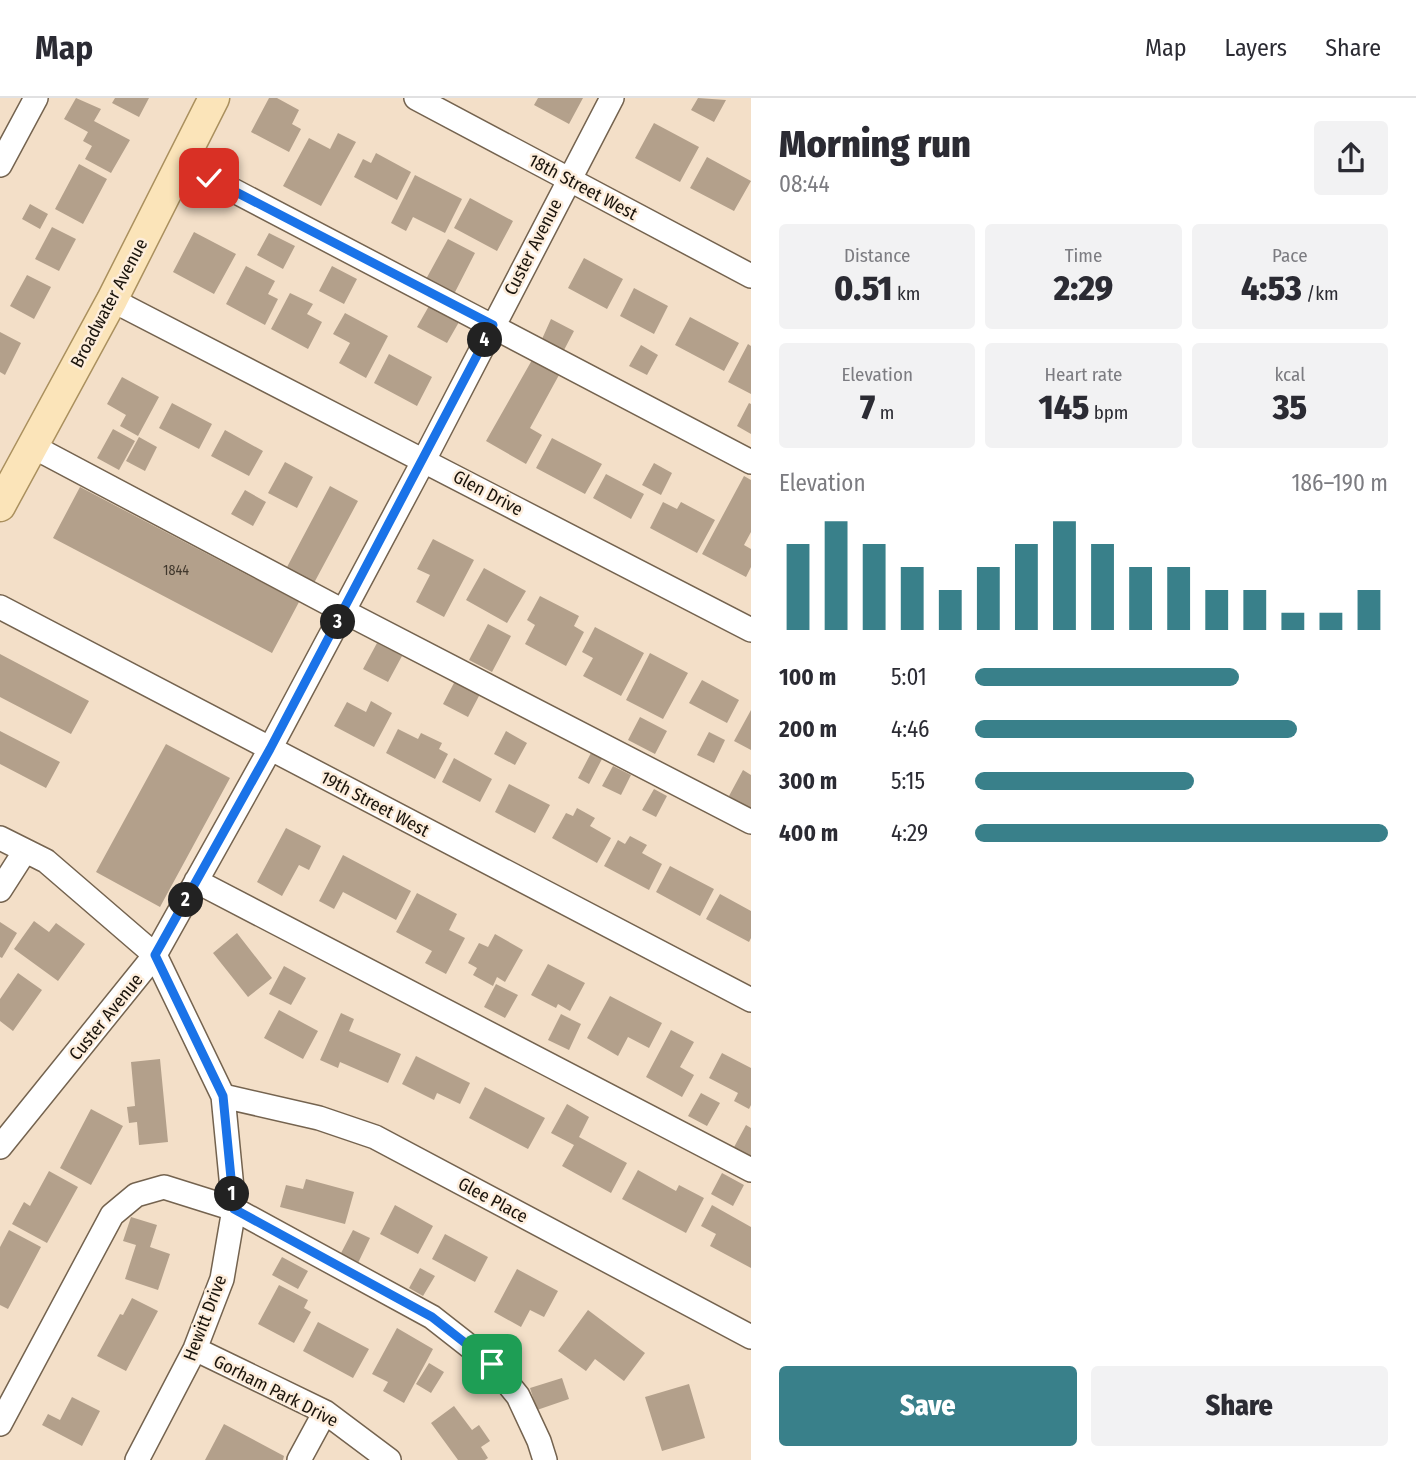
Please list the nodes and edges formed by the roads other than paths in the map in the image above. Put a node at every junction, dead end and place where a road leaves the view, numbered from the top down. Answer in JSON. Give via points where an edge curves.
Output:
{"nodes":[{"id":1,"x":36,"y":98,"type":"edge"},
{"id":2,"x":215,"y":98,"type":"edge"},
{"id":3,"x":416,"y":98,"type":"edge"},
{"id":4,"x":612,"y":98,"type":"edge"},
{"id":5,"x":181,"y":163,"type":"junction"},
{"id":6,"x":0,"y":165,"type":"edge"},
{"id":7,"x":568,"y":180,"type":"junction"},
{"id":8,"x":751,"y":276,"type":"edge"},
{"id":9,"x":112,"y":300,"type":"junction"},
{"id":10,"x":493,"y":325,"type":"junction"},
{"id":11,"x":32,"y":446,"type":"junction"},
{"id":12,"x":424,"y":460,"type":"junction"},
{"id":13,"x":751,"y":462,"type":"edge"},
{"id":14,"x":0,"y":506,"type":"edge"},
{"id":15,"x":0,"y":607,"type":"edge"},
{"id":16,"x":343,"y":611,"type":"junction"},
{"id":17,"x":751,"y":630,"type":"edge"},
{"id":18,"x":270,"y":749,"type":"junction"},
{"id":19,"x":751,"y":822,"type":"edge"},
{"id":20,"x":0,"y":838,"type":"edge"},
{"id":21,"x":25,"y":851,"type":"junction"},
{"id":22,"x":196,"y":881,"type":"junction"},
{"id":23,"x":0,"y":890,"type":"edge"},
{"id":24,"x":155,"y":955,"type":"junction"},
{"id":25,"x":751,"y":999,"type":"edge"},
{"id":26,"x":223,"y":1096,"type":"junction"},
{"id":27,"x":0,"y":1147,"type":"edge"},
{"id":28,"x":751,"y":1170,"type":"edge"},
{"id":29,"x":234,"y":1209,"type":"junction"},
{"id":30,"x":751,"y":1337,"type":"edge"},
{"id":31,"x":195,"y":1349,"type":"junction"},
{"id":32,"x":324,"y":1412,"type":"junction"},
{"id":33,"x":0,"y":1424,"type":"edge"},
{"id":34,"x":136,"y":1460,"type":"edge"},
{"id":35,"x":299,"y":1460,"type":"edge"},
{"id":36,"x":389,"y":1460,"type":"edge"},
{"id":37,"x":545,"y":1460,"type":"edge"}],
"edges":[{"from":1,"to":6,"type":"street"},
{"from":2,"to":5,"type":"main road","name":"Broadwater Avenue"},
{"from":3,"to":7,"type":"street","name":"18th Street West"},
{"from":4,"to":7,"type":"street","name":"Custer Avenue"},
{"from":5,"to":9,"type":"main road","name":"Broadwater Avenue"},
{"from":5,"to":10,"type":"street"},
{"from":7,"to":8,"type":"street","name":"18th Street West"},
{"from":7,"to":10,"type":"street","name":"Custer Avenue"},
{"from":9,"to":11,"type":"main road","name":"Broadwater Avenue"},
{"from":9,"to":12,"type":"street","name":"Glen Drive"},
{"from":10,"to":12,"type":"street","name":"Custer Avenue"},
{"from":10,"to":13,"type":"street"},
{"from":11,"to":14,"type":"main road","name":"Broadwater Avenue"},
{"from":11,"to":16,"type":"street"},
{"from":12,"to":16,"type":"street","name":"Custer Avenue"},
{"from":12,"to":17,"type":"street","name":"Glen Drive"},
{"from":15,"to":18,"type":"street","name":"19th Street West"},
{"from":16,"to":18,"type":"street","name":"Custer Avenue"},
{"from":16,"to":19,"type":"street"},
{"from":18,"to":22,"type":"street","name":"Custer Avenue"},
{"from":18,"to":25,"type":"street","name":"19th Street West"},
{"from":20,"to":21,"type":"street","name":"Hewitt Drive"},
{"from":21,"to":23,"type":"street"},
{"from":21,"to":24,"type":"street","name":"Hewitt Drive","via":[[46,861]]},
{"from":22,"to":24,"type":"street","name":"Custer Avenue"},
{"from":22,"to":28,"type":"street"},
{"from":24,"to":26,"type":"street","name":"Hewitt Drive"},
{"from":24,"to":27,"type":"street","name":"Custer Avenue"},
{"from":26,"to":29,"type":"street","name":"Hewitt Drive"},
{"from":26,"to":30,"type":"street","name":"Glee Place","via":[[319,1118],[375,1137]]},
{"from":29,"to":31,"type":"street","name":"Hewitt Drive","via":[[222,1279]]},
{"from":29,"to":33,"type":"street","via":[[164,1187],[136,1195],[112,1215]]},
{"from":29,"to":37,"type":"street","via":[[432,1317],[492,1364],[518,1396]]},
{"from":31,"to":32,"type":"street","name":"Gorham Park Drive"},
{"from":31,"to":34,"type":"street","name":"Hewitt Drive"},
{"from":32,"to":35,"type":"street"},
{"from":32,"to":36,"type":"street","name":"Gorham Park Drive"}]}
